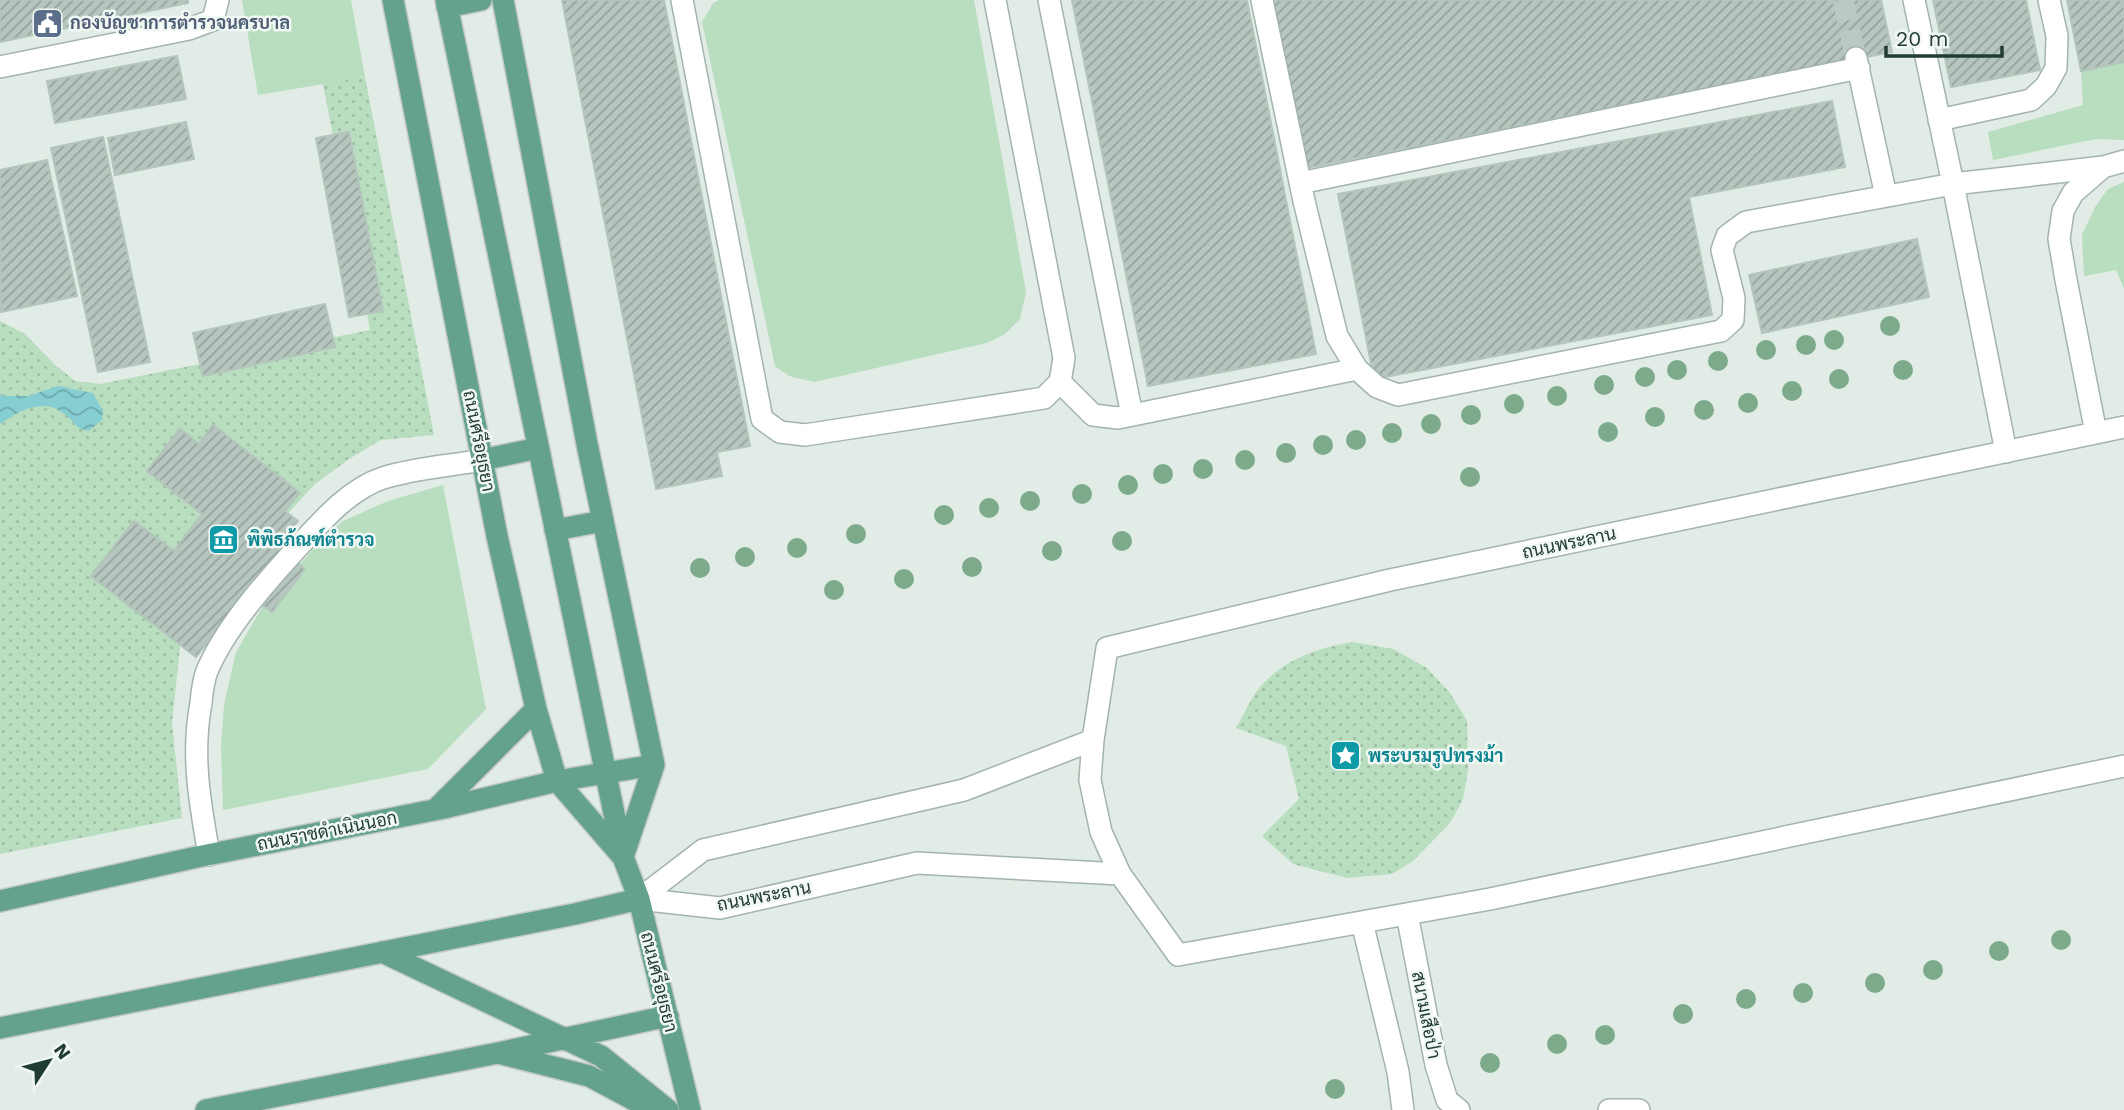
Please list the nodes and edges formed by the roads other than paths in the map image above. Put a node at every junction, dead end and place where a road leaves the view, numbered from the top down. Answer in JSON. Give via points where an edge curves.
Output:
{"nodes":[{"id":1,"x":218,"y":0,"type":"edge"},
{"id":2,"x":393,"y":0,"type":"edge"},
{"id":3,"x":481,"y":0,"type":"edge"},
{"id":4,"x":503,"y":0,"type":"edge"},
{"id":5,"x":682,"y":0,"type":"edge"},
{"id":6,"x":995,"y":0,"type":"edge"},
{"id":7,"x":1049,"y":0,"type":"edge"},
{"id":8,"x":1262,"y":0,"type":"edge"},
{"id":9,"x":1914,"y":0,"type":"edge"},
{"id":10,"x":2049,"y":0,"type":"edge"},
{"id":11,"x":446,"y":4,"type":"edge"},
{"id":12,"x":0,"y":66,"type":"edge"},
{"id":13,"x":1939,"y":120,"type":"junction"},
{"id":14,"x":2124,"y":161,"type":"edge"},
{"id":15,"x":2103,"y":167,"type":"junction"},
{"id":16,"x":1300,"y":183,"type":"junction"},
{"id":17,"x":1953,"y":184,"type":"junction"},
{"id":18,"x":1886,"y":196,"type":"junction"},
{"id":19,"x":1357,"y":369,"type":"junction"},
{"id":20,"x":1060,"y":382,"type":"junction"},
{"id":21,"x":1132,"y":415,"type":"junction"},
{"id":22,"x":2124,"y":427,"type":"edge"},
{"id":23,"x":2096,"y":433,"type":"junction"},
{"id":24,"x":538,"y":448,"type":"junction"},
{"id":25,"x":2006,"y":452,"type":"junction"},
{"id":26,"x":482,"y":460,"type":"junction"},
{"id":27,"x":603,"y":521,"type":"junction"},
{"id":28,"x":555,"y":530,"type":"junction"},
{"id":29,"x":536,"y":709,"type":"junction"},
{"id":30,"x":1093,"y":740,"type":"junction"},
{"id":31,"x":654,"y":765,"type":"junction"},
{"id":32,"x":2124,"y":766,"type":"edge"},
{"id":33,"x":605,"y":773,"type":"junction"},
{"id":34,"x":556,"y":781,"type":"junction"},
{"id":35,"x":435,"y":810,"type":"junction"},
{"id":36,"x":209,"y":855,"type":"junction"},
{"id":37,"x":623,"y":857,"type":"junction"},
{"id":38,"x":1120,"y":874,"type":"junction"},
{"id":39,"x":639,"y":899,"type":"junction"},
{"id":40,"x":0,"y":901,"type":"edge"},
{"id":41,"x":1407,"y":914,"type":"junction"},
{"id":42,"x":1362,"y":922,"type":"junction"},
{"id":43,"x":382,"y":952,"type":"junction"},
{"id":44,"x":667,"y":1016,"type":"junction"},
{"id":45,"x":0,"y":1028,"type":"edge"},
{"id":46,"x":564,"y":1039,"type":"junction"},
{"id":47,"x":498,"y":1053,"type":"junction"},
{"id":48,"x":206,"y":1110,"type":"edge"},
{"id":49,"x":653,"y":1110,"type":"edge"},
{"id":50,"x":668,"y":1110,"type":"edge"},
{"id":51,"x":690,"y":1110,"type":"edge"},
{"id":52,"x":1403,"y":1110,"type":"edge"},
{"id":53,"x":1459,"y":1110,"type":"edge"},
{"id":54,"x":1609,"y":1110,"type":"edge"},
{"id":55,"x":1639,"y":1110,"type":"edge"}],
"edges":[{"from":1,"to":12,"type":"street","via":[[213,20],[189,29]]},
{"from":2,"to":26,"type":"main road","name":"ถนนศรีอยุธยา"},
{"from":3,"to":11,"type":"main road"},
{"from":4,"to":27,"type":"main road"},
{"from":5,"to":20,"type":"street","via":[[762,419],[780,432],[805,435],[1044,398]]},
{"from":6,"to":20,"type":"street","via":[[1064,358]]},
{"from":7,"to":21,"type":"street"},
{"from":8,"to":16,"type":"street"},
{"from":9,"to":13,"type":"street"},
{"from":10,"to":13,"type":"street","via":[[2057,36],[2056,68],[2046,86],[2031,100]]},
{"from":11,"to":24,"type":"main road","name":"ถนนศรีอยุธยา"},
{"from":13,"to":17,"type":"street"},
{"from":14,"to":15,"type":"street"},
{"from":15,"to":17,"type":"street"},
{"from":15,"to":23,"type":"street","via":[[2073,193],[2063,211],[2059,239]]},
{"from":16,"to":18,"type":"street","via":[[1857,63]]},
{"from":16,"to":19,"type":"street","via":[[1337,336]]},
{"from":17,"to":18,"type":"street"},
{"from":17,"to":25,"type":"street"},
{"from":18,"to":19,"type":"street","via":[[1746,222],[1727,236],[1722,250],[1734,298],[1733,320],[1721,331],[1398,395],[1377,387]]},
{"from":19,"to":21,"type":"street"},
{"from":20,"to":21,"type":"street","via":[[1093,415]]},
{"from":22,"to":23,"type":"street","name":"ถนนพระลาน"},
{"from":23,"to":25,"type":"street","name":"ถนนพระลาน"},
{"from":24,"to":26,"type":"main road"},
{"from":24,"to":28,"type":"main road","name":"ถนนศรีอยุธยา"},
{"from":25,"to":30,"type":"street","name":"ถนนพระลาน","via":[[1390,580],[1107,648]]},
{"from":26,"to":29,"type":"main road","name":"ถนนศรีอยุธยา"},
{"from":26,"to":36,"type":"street","via":[[381,479],[356,493],[289,556],[218,649],[206,674],[195,751]]},
{"from":27,"to":28,"type":"main road"},
{"from":27,"to":31,"type":"main road"},
{"from":28,"to":33,"type":"main road","name":"ถนนศรีอยุธยา"},
{"from":29,"to":34,"type":"main road","name":"ถนนศรีอยุธยา"},
{"from":29,"to":35,"type":"main road"},
{"from":30,"to":38,"type":"street","name":"ถนนพระลาน","via":[[1090,780],[1101,832]]},
{"from":30,"to":39,"type":"street","via":[[964,790],[703,850]]},
{"from":31,"to":33,"type":"main road","name":"ถนนราชดำเนินนอก"},
{"from":31,"to":37,"type":"main road"},
{"from":32,"to":41,"type":"street","name":"ถนนพระลาน"},
{"from":33,"to":34,"type":"main road","name":"ถนนราชดำเนินนอก"},
{"from":33,"to":37,"type":"main road","name":"ถนนศรีอยุธยา"},
{"from":34,"to":35,"type":"main road","name":"ถนนราชดำเนินนอก"},
{"from":34,"to":37,"type":"main road","name":"ถนนศรีอยุธยา"},
{"from":35,"to":36,"type":"main road","name":"ถนนราชดำเนินนอก"},
{"from":36,"to":40,"type":"main road","name":"ถนนราชดำเนินนอก"},
{"from":37,"to":39,"type":"main road","name":"ถนนศรีอยุธยา"},
{"from":38,"to":39,"type":"street","name":"ถนนพระลาน","via":[[917,863],[720,908]]},
{"from":38,"to":42,"type":"street","name":"ถนนพระลาน","via":[[1178,955]]},
{"from":39,"to":43,"type":"main road"},
{"from":39,"to":44,"type":"main road","name":"ถนนศรีอยุธยา"},
{"from":41,"to":42,"type":"street","name":"ถนนพระลาน"},
{"from":41,"to":53,"type":"street","name":"สนามเสือป่า","via":[[1436,1065],[1447,1100]]},
{"from":42,"to":52,"type":"street"},
{"from":43,"to":45,"type":"main road"},
{"from":43,"to":46,"type":"main road"},
{"from":44,"to":46,"type":"main road"},
{"from":44,"to":51,"type":"main road","name":"ถนนศรีอยุธยา"},
{"from":46,"to":47,"type":"main road"},
{"from":46,"to":50,"type":"main road","via":[[601,1056]]},
{"from":47,"to":48,"type":"main road"},
{"from":47,"to":49,"type":"main road","via":[[589,1076]]},
{"from":54,"to":55,"type":"street"}]}
